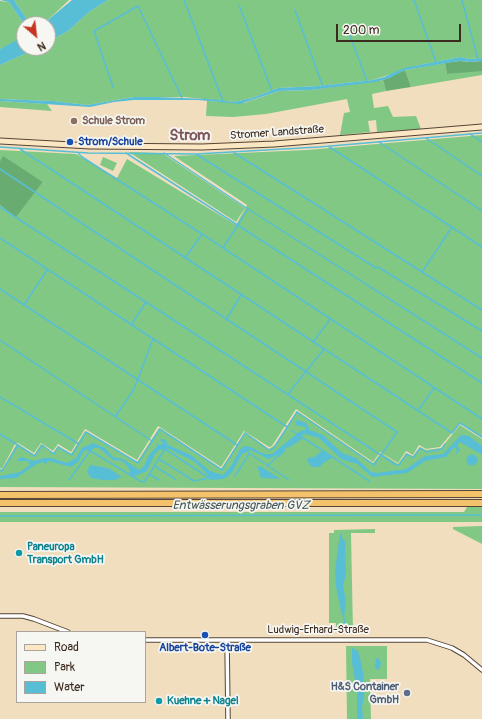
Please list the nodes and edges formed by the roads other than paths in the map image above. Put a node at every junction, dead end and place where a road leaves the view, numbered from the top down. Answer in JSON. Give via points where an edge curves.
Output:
{"nodes":[{"id":1,"x":482,"y":127,"type":"edge"},
{"id":2,"x":0,"y":141,"type":"edge"},
{"id":3,"x":482,"y":494,"type":"edge"},
{"id":4,"x":0,"y":495,"type":"edge"},
{"id":5,"x":0,"y":503,"type":"edge"},
{"id":6,"x":482,"y":503,"type":"edge"},
{"id":7,"x":0,"y":616,"type":"edge"},
{"id":8,"x":65,"y":631,"type":"edge"},
{"id":9,"x":146,"y":640,"type":"edge"},
{"id":10,"x":227,"y":640,"type":"junction"},
{"id":11,"x":482,"y":670,"type":"edge"},
{"id":12,"x":228,"y":719,"type":"edge"}],
"edges":[{"from":1,"to":2,"type":"main road","name":"Stromer Landstraße","via":[[274,144],[209,146],[104,146]]},
{"from":3,"to":4,"type":"highway"},
{"from":5,"to":6,"type":"highway"},
{"from":7,"to":8,"type":"street","via":[[34,619]]},
{"from":9,"to":10,"type":"street","name":"Ludwig-Erhard-Straße"},
{"from":10,"to":11,"type":"street","name":"Ludwig-Erhard-Straße","via":[[427,640],[452,648]]},
{"from":10,"to":12,"type":"street"}]}
